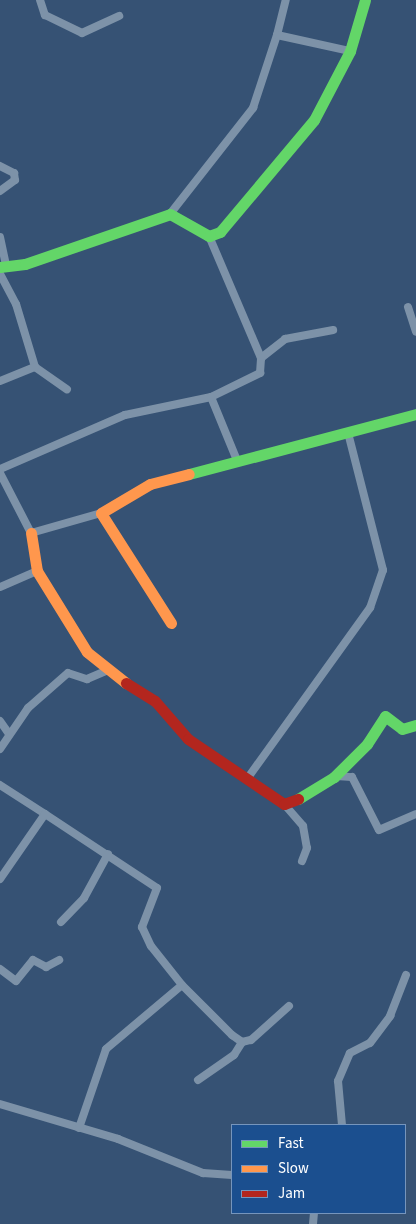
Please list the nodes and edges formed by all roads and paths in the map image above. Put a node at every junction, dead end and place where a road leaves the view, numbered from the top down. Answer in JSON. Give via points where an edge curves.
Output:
{"nodes":[{"id":1,"x":40,"y":0,"type":"edge"},
{"id":2,"x":286,"y":0,"type":"edge"},
{"id":3,"x":364,"y":0,"type":"edge"},
{"id":4,"x":118,"y":16,"type":"dead end"},
{"id":5,"x":277,"y":35,"type":"junction"},
{"id":6,"x":350,"y":50,"type":"junction"},
{"id":7,"x":0,"y":166,"type":"edge"},
{"id":8,"x":0,"y":190,"type":"edge"},
{"id":9,"x":170,"y":214,"type":"junction"},
{"id":10,"x":209,"y":236,"type":"junction"},
{"id":11,"x":0,"y":237,"type":"edge"},
{"id":12,"x":2,"y":269,"type":"edge"},
{"id":13,"x":408,"y":307,"type":"dead end"},
{"id":14,"x":333,"y":330,"type":"dead end"},
{"id":15,"x":416,"y":332,"type":"edge"},
{"id":16,"x":261,"y":358,"type":"junction"},
{"id":17,"x":35,"y":367,"type":"junction"},
{"id":18,"x":0,"y":381,"type":"edge"},
{"id":19,"x":67,"y":389,"type":"dead end"},
{"id":20,"x":211,"y":397,"type":"junction"},
{"id":21,"x":416,"y":414,"type":"edge"},
{"id":22,"x":348,"y":433,"type":"junction"},
{"id":23,"x":236,"y":458,"type":"junction"},
{"id":24,"x":0,"y":469,"type":"edge"},
{"id":25,"x":0,"y":473,"type":"edge"},
{"id":26,"x":2,"y":484,"type":"edge"},
{"id":27,"x":101,"y":514,"type":"junction"},
{"id":28,"x":30,"y":533,"type":"junction"},
{"id":29,"x":37,"y":572,"type":"junction"},
{"id":30,"x":0,"y":588,"type":"edge"},
{"id":31,"x":171,"y":623,"type":"dead end"},
{"id":32,"x":106,"y":671,"type":"junction"},
{"id":33,"x":0,"y":721,"type":"edge"},
{"id":34,"x":416,"y":725,"type":"edge"},
{"id":35,"x":9,"y":734,"type":"junction"},
{"id":36,"x":0,"y":748,"type":"edge"},
{"id":37,"x":334,"y":777,"type":"junction"},
{"id":38,"x":247,"y":779,"type":"junction"},
{"id":39,"x":0,"y":785,"type":"edge"},
{"id":40,"x":284,"y":804,"type":"junction"},
{"id":41,"x":45,"y":814,"type":"junction"},
{"id":42,"x":416,"y":814,"type":"edge"},
{"id":43,"x":108,"y":854,"type":"junction"},
{"id":44,"x":302,"y":861,"type":"dead end"},
{"id":45,"x":0,"y":879,"type":"edge"},
{"id":46,"x":61,"y":922,"type":"dead end"},
{"id":47,"x":58,"y":960,"type":"dead end"},
{"id":48,"x":0,"y":969,"type":"edge"},
{"id":49,"x":406,"y":975,"type":"dead end"},
{"id":50,"x":182,"y":985,"type":"junction"},
{"id":51,"x":289,"y":1006,"type":"dead end"},
{"id":52,"x":242,"y":1042,"type":"junction"},
{"id":53,"x":198,"y":1080,"type":"dead end"},
{"id":54,"x":0,"y":1104,"type":"edge"},
{"id":55,"x":342,"y":1124,"type":"edge"},
{"id":56,"x":79,"y":1128,"type":"junction"},
{"id":57,"x":231,"y":1174,"type":"edge"}],
"edges":[{"from":1,"to":4,"type":"street","via":[[45,14],[82,33]]},
{"from":2,"to":5,"type":"street"},
{"from":3,"to":6,"type":"street"},
{"from":5,"to":6,"type":"street"},
{"from":5,"to":9,"type":"street","via":[[253,108]]},
{"from":6,"to":10,"type":"street","via":[[314,120],[220,232]]},
{"from":7,"to":8,"type":"street","via":[[14,173],[15,180]]},
{"from":9,"to":10,"type":"street"},
{"from":9,"to":12,"type":"street"},
{"from":10,"to":16,"type":"street"},
{"from":11,"to":12,"type":"street"},
{"from":12,"to":17,"type":"street"},
{"from":13,"to":15,"type":"street"},
{"from":14,"to":16,"type":"street","via":[[285,339]]},
{"from":16,"to":20,"type":"street","via":[[260,373]]},
{"from":17,"to":18,"type":"street"},
{"from":17,"to":19,"type":"street"},
{"from":20,"to":23,"type":"street"},
{"from":20,"to":24,"type":"street","via":[[125,415]]},
{"from":21,"to":22,"type":"street"},
{"from":22,"to":23,"type":"street"},
{"from":22,"to":38,"type":"street","via":[[383,570],[370,608]]},
{"from":23,"to":27,"type":"street","via":[[150,484]]},
{"from":25,"to":26,"type":"street"},
{"from":26,"to":28,"type":"street"},
{"from":27,"to":28,"type":"street"},
{"from":27,"to":31,"type":"street"},
{"from":28,"to":29,"type":"street"},
{"from":29,"to":30,"type":"street"},
{"from":29,"to":32,"type":"street","via":[[67,623]]},
{"from":32,"to":35,"type":"street","via":[[87,679],[68,673],[28,708]]},
{"from":32,"to":38,"type":"street","via":[[155,701],[188,739]]},
{"from":33,"to":35,"type":"street"},
{"from":34,"to":37,"type":"street","via":[[402,729],[384,716],[367,744]]},
{"from":35,"to":36,"type":"street"},
{"from":37,"to":40,"type":"street","via":[[313,793]]},
{"from":37,"to":42,"type":"street","via":[[352,777],[379,830]]},
{"from":38,"to":40,"type":"street"},
{"from":39,"to":41,"type":"street"},
{"from":40,"to":44,"type":"street","via":[[303,826],[307,848]]},
{"from":41,"to":43,"type":"street"},
{"from":41,"to":45,"type":"street"},
{"from":43,"to":46,"type":"street","via":[[84,898]]},
{"from":43,"to":50,"type":"street","via":[[157,888],[142,927],[151,946]]},
{"from":47,"to":48,"type":"street","via":[[46,967],[33,960],[16,981]]},
{"from":49,"to":55,"type":"street","via":[[390,1016],[370,1043],[350,1053],[338,1081]]},
{"from":50,"to":52,"type":"street"},
{"from":50,"to":56,"type":"street","via":[[106,1049]]},
{"from":51,"to":52,"type":"street","via":[[251,1040]]},
{"from":52,"to":53,"type":"street","via":[[234,1055]]},
{"from":54,"to":56,"type":"street"},
{"from":56,"to":57,"type":"street","via":[[203,1174]]}]}
